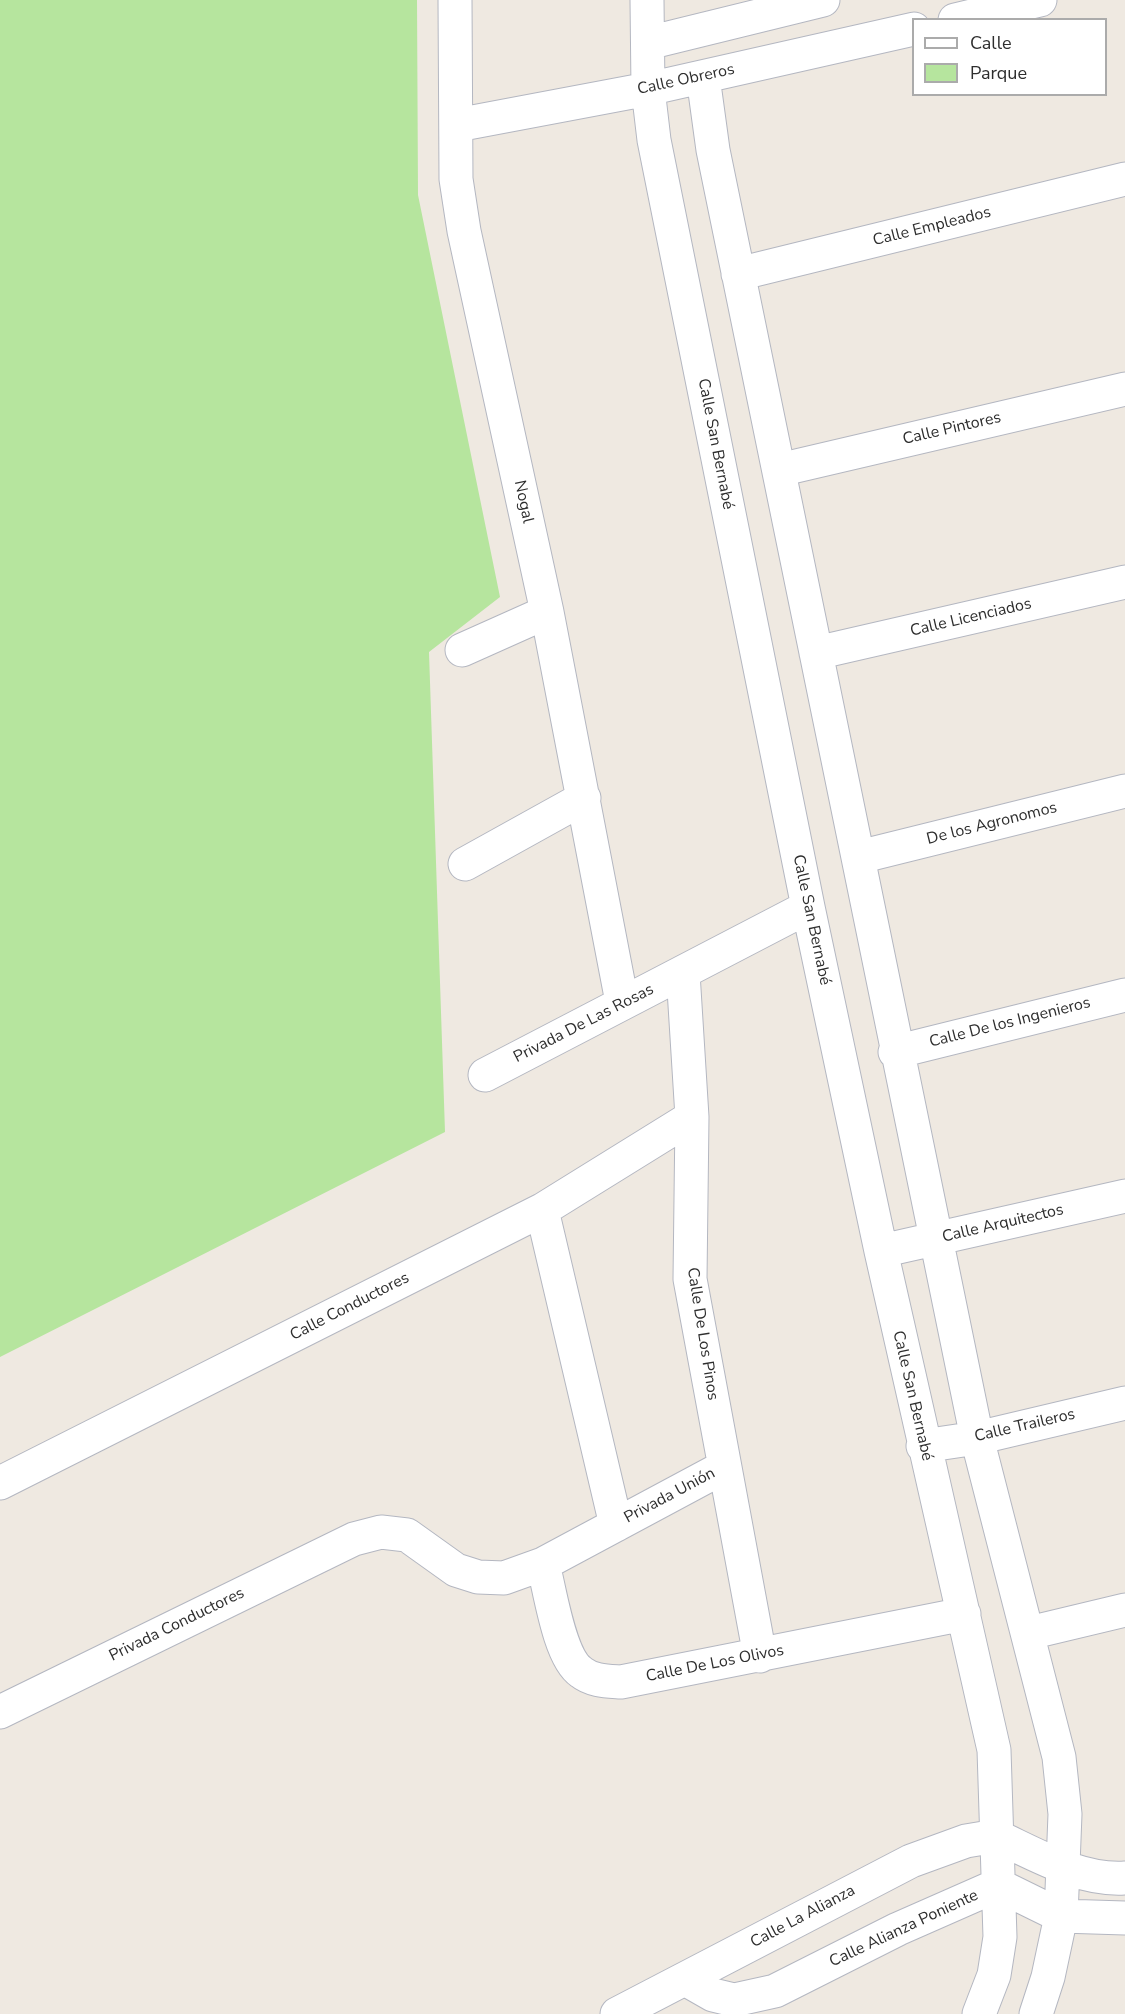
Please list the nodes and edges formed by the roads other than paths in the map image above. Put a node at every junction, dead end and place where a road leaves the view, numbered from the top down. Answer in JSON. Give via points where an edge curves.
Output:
{"nodes":[{"id":1,"x":455,"y":0,"type":"edge"},
{"id":2,"x":647,"y":0,"type":"edge"},
{"id":3,"x":823,"y":0,"type":"edge"},
{"id":4,"x":1040,"y":0,"type":"edge"},
{"id":5,"x":964,"y":18,"type":"edge"},
{"id":6,"x":912,"y":29,"type":"edge"},
{"id":7,"x":648,"y":43,"type":"junction"},
{"id":8,"x":704,"y":77,"type":"junction"},
{"id":9,"x":648,"y":89,"type":"junction"},
{"id":10,"x":458,"y":125,"type":"junction"},
{"id":11,"x":1125,"y":179,"type":"edge"},
{"id":12,"x":738,"y":274,"type":"junction"},
{"id":13,"x":1125,"y":389,"type":"edge"},
{"id":14,"x":779,"y":470,"type":"junction"},
{"id":15,"x":1125,"y":582,"type":"edge"},
{"id":16,"x":547,"y":612,"type":"junction"},
{"id":17,"x":462,"y":650,"type":"dead end"},
{"id":18,"x":816,"y":653,"type":"junction"},
{"id":19,"x":1125,"y":791,"type":"edge"},
{"id":20,"x":584,"y":798,"type":"junction"},
{"id":21,"x":859,"y":857,"type":"junction"},
{"id":22,"x":465,"y":864,"type":"dead end"},
{"id":23,"x":808,"y":907,"type":"junction"},
{"id":24,"x":683,"y":973,"type":"junction"},
{"id":25,"x":1125,"y":995,"type":"edge"},
{"id":26,"x":622,"y":1002,"type":"junction"},
{"id":27,"x":895,"y":1052,"type":"junction"},
{"id":28,"x":486,"y":1075,"type":"dead end"},
{"id":29,"x":692,"y":1117,"type":"junction"},
{"id":30,"x":1125,"y":1196,"type":"edge"},
{"id":31,"x":543,"y":1210,"type":"junction"},
{"id":32,"x":935,"y":1239,"type":"junction"},
{"id":33,"x":880,"y":1251,"type":"junction"},
{"id":34,"x":1125,"y":1403,"type":"edge"},
{"id":35,"x":976,"y":1438,"type":"junction"},
{"id":36,"x":923,"y":1446,"type":"junction"},
{"id":37,"x":724,"y":1467,"type":"junction"},
{"id":38,"x":0,"y":1483,"type":"edge"},
{"id":39,"x":616,"y":1525,"type":"junction"},
{"id":40,"x":543,"y":1564,"type":"junction"},
{"id":41,"x":1125,"y":1610,"type":"edge"},
{"id":42,"x":964,"y":1614,"type":"junction"},
{"id":43,"x":1029,"y":1633,"type":"junction"},
{"id":44,"x":760,"y":1656,"type":"junction"},
{"id":45,"x":0,"y":1712,"type":"edge"},
{"id":46,"x":996,"y":1836,"type":"junction"},
{"id":47,"x":1064,"y":1867,"type":"junction"},
{"id":48,"x":1125,"y":1878,"type":"edge"},
{"id":49,"x":999,"y":1885,"type":"junction"},
{"id":50,"x":1061,"y":1916,"type":"junction"},
{"id":51,"x":1125,"y":1918,"type":"edge"},
{"id":52,"x":685,"y":1979,"type":"junction"},
{"id":53,"x":617,"y":2014,"type":"edge"},
{"id":54,"x":700,"y":2014,"type":"edge"},
{"id":55,"x":979,"y":2014,"type":"edge"},
{"id":56,"x":1036,"y":2014,"type":"edge"}],
"edges":[{"from":1,"to":10,"type":"street","name":"Nogal"},
{"from":2,"to":7,"type":"street","name":"Calle San Bernabé"},
{"from":3,"to":7,"type":"street"},
{"from":4,"to":5,"type":"street"},
{"from":6,"to":8,"type":"street","name":"Calle Obreros"},
{"from":7,"to":9,"type":"street","name":"Calle San Bernabé"},
{"from":8,"to":9,"type":"street","name":"Calle Obreros"},
{"from":8,"to":12,"type":"street","via":[[713,150]]},
{"from":9,"to":10,"type":"street","name":"Calle Obreros"},
{"from":9,"to":23,"type":"street","name":"Calle San Bernabé","via":[[654,140]]},
{"from":10,"to":16,"type":"street","name":"Nogal","via":[[456,179],[464,231]]},
{"from":11,"to":12,"type":"street","name":"Calle Empleados"},
{"from":12,"to":14,"type":"street"},
{"from":13,"to":14,"type":"street","name":"Calle Pintores"},
{"from":14,"to":18,"type":"street"},
{"from":15,"to":18,"type":"street","name":"Calle Licenciados"},
{"from":16,"to":17,"type":"street"},
{"from":16,"to":20,"type":"street","name":"Nogal"},
{"from":18,"to":21,"type":"street"},
{"from":19,"to":21,"type":"street","name":"De los Agronomos"},
{"from":20,"to":22,"type":"street"},
{"from":20,"to":26,"type":"street","name":"Nogal"},
{"from":21,"to":27,"type":"street"},
{"from":23,"to":24,"type":"street","name":"Privada De Las Rosas"},
{"from":23,"to":33,"type":"street","name":"Calle San Bernabé"},
{"from":24,"to":26,"type":"street","name":"Privada De Las Rosas"},
{"from":24,"to":29,"type":"street","name":"Calle De Los Pinos"},
{"from":25,"to":27,"type":"street","name":"Calle De los Ingenieros"},
{"from":26,"to":28,"type":"street","name":"Privada De Las Rosas"},
{"from":27,"to":32,"type":"street"},
{"from":29,"to":31,"type":"street","name":"Calle Conductores"},
{"from":29,"to":37,"type":"street","name":"Calle De Los Pinos","via":[[690,1279]]},
{"from":30,"to":32,"type":"street","name":"Calle Arquitectos"},
{"from":31,"to":38,"type":"street","name":"Calle Conductores"},
{"from":31,"to":39,"type":"street"},
{"from":32,"to":33,"type":"street","name":"Calle Arquitectos"},
{"from":32,"to":35,"type":"street"},
{"from":33,"to":36,"type":"street","name":"Calle San Bernabé"},
{"from":34,"to":35,"type":"street","name":"Calle Traileros"},
{"from":35,"to":36,"type":"street","name":"Calle Traileros"},
{"from":35,"to":43,"type":"street"},
{"from":36,"to":42,"type":"street","name":"Calle San Bernabé"},
{"from":37,"to":39,"type":"street","name":"Privada Unión"},
{"from":37,"to":44,"type":"street","name":"Calle De Los Pinos"},
{"from":39,"to":40,"type":"street","name":"Privada Unión"},
{"from":40,"to":44,"type":"street","name":"Calle De Los Olivos","via":[[568,1656],[580,1672],[599,1681],[621,1682]]},
{"from":40,"to":45,"type":"street","name":"Privada Conductores","via":[[504,1578],[478,1577],[456,1570],[407,1535],[381,1532],[354,1539]]},
{"from":41,"to":43,"type":"street"},
{"from":42,"to":44,"type":"street","name":"Calle De Los Olivos"},
{"from":42,"to":46,"type":"street","name":"Calle San Bernabé","via":[[994,1750]]},
{"from":43,"to":47,"type":"street","via":[[1059,1757],[1065,1814]]},
{"from":46,"to":47,"type":"street"},
{"from":46,"to":49,"type":"street","name":"Calle San Bernabé"},
{"from":46,"to":52,"type":"street","name":"Calle La Alianza","via":[[966,1841],[911,1861]]},
{"from":47,"to":48,"type":"street"},
{"from":47,"to":50,"type":"street"},
{"from":49,"to":50,"type":"street","name":"Calle Alianza Poniente"},
{"from":49,"to":52,"type":"street","name":"Calle Alianza Poniente","via":[[898,1929],[775,1991],[734,2000],[713,1995]]},
{"from":49,"to":55,"type":"street","name":"Calle San Bernabé","via":[[1000,1937],[993,1975]]},
{"from":50,"to":51,"type":"street","name":"Calle Alianza Poniente"},
{"from":50,"to":56,"type":"street"},
{"from":52,"to":53,"type":"street","name":"Calle La Alianza"},
{"from":52,"to":54,"type":"street"}]}
